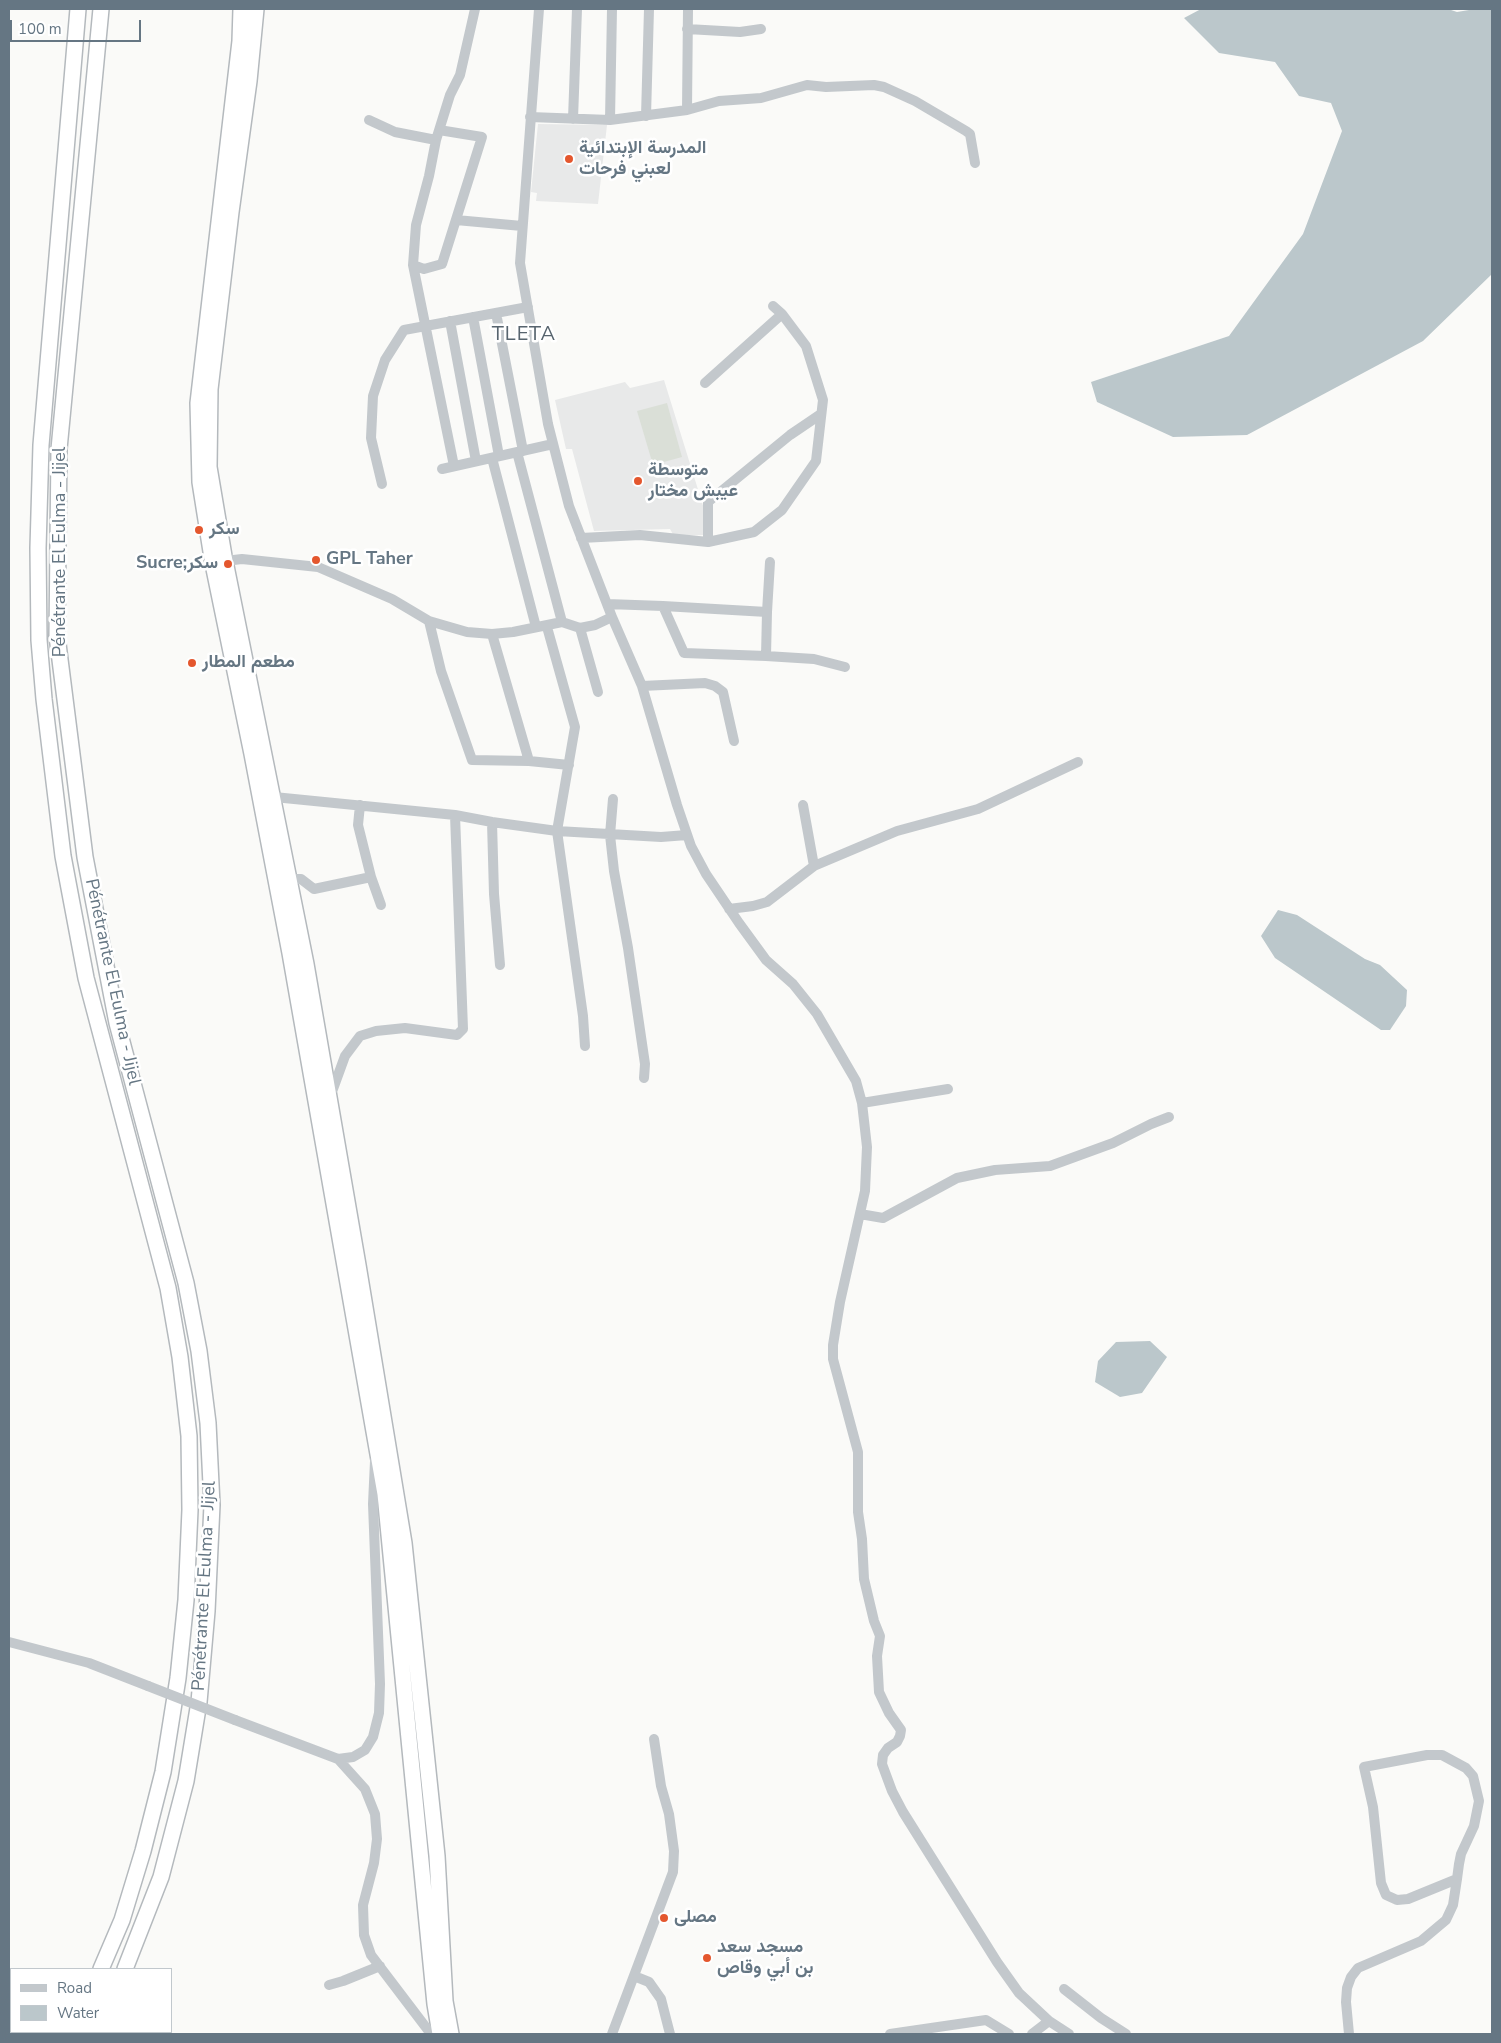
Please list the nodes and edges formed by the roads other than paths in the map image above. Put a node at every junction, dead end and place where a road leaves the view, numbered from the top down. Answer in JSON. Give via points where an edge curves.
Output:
{"nodes":[{"id":1,"x":78,"y":9,"type":"edge"},
{"id":2,"x":101,"y":9,"type":"edge"},
{"id":3,"x":241,"y":9,"type":"edge"},
{"id":4,"x":256,"y":9,"type":"edge"},
{"id":5,"x":475,"y":9,"type":"edge"},
{"id":6,"x":538,"y":9,"type":"edge"},
{"id":7,"x":577,"y":9,"type":"edge"},
{"id":8,"x":612,"y":9,"type":"edge"},
{"id":9,"x":649,"y":9,"type":"edge"},
{"id":10,"x":688,"y":9,"type":"edge"},
{"id":11,"x":761,"y":29,"type":"dead end"},
{"id":12,"x":687,"y":30,"type":"junction"},
{"id":13,"x":687,"y":110,"type":"junction"},
{"id":14,"x":646,"y":116,"type":"junction"},
{"id":15,"x":530,"y":117,"type":"junction"},
{"id":16,"x":573,"y":119,"type":"junction"},
{"id":17,"x":369,"y":120,"type":"dead end"},
{"id":18,"x":610,"y":120,"type":"junction"},
{"id":19,"x":437,"y":135,"type":"junction"},
{"id":20,"x":975,"y":163,"type":"dead end"},
{"id":21,"x":456,"y":220,"type":"junction"},
{"id":22,"x":522,"y":226,"type":"junction"},
{"id":23,"x":413,"y":265,"type":"junction"},
{"id":24,"x":773,"y":306,"type":"dead end"},
{"id":25,"x":528,"y":307,"type":"junction"},
{"id":26,"x":496,"y":313,"type":"junction"},
{"id":27,"x":782,"y":314,"type":"junction"},
{"id":28,"x":473,"y":317,"type":"junction"},
{"id":29,"x":450,"y":321,"type":"junction"},
{"id":30,"x":426,"y":326,"type":"junction"},
{"id":31,"x":705,"y":383,"type":"dead end"},
{"id":32,"x":821,"y":414,"type":"junction"},
{"id":33,"x":553,"y":444,"type":"junction"},
{"id":34,"x":520,"y":451,"type":"junction"},
{"id":35,"x":496,"y":457,"type":"junction"},
{"id":36,"x":476,"y":461,"type":"junction"},
{"id":37,"x":454,"y":466,"type":"junction"},
{"id":38,"x":442,"y":469,"type":"dead end"},
{"id":39,"x":382,"y":484,"type":"dead end"},
{"id":40,"x":581,"y":538,"type":"junction"},
{"id":41,"x":708,"y":542,"type":"junction"},
{"id":42,"x":225,"y":561,"type":"junction"},
{"id":43,"x":770,"y":562,"type":"dead end"},
{"id":44,"x":607,"y":604,"type":"junction"},
{"id":45,"x":663,"y":606,"type":"junction"},
{"id":46,"x":767,"y":612,"type":"junction"},
{"id":47,"x":612,"y":617,"type":"junction"},
{"id":48,"x":429,"y":621,"type":"junction"},
{"id":49,"x":562,"y":622,"type":"junction"},
{"id":50,"x":542,"y":627,"type":"junction"},
{"id":51,"x":580,"y":628,"type":"junction"},
{"id":52,"x":492,"y":634,"type":"junction"},
{"id":53,"x":766,"y":656,"type":"junction"},
{"id":54,"x":845,"y":667,"type":"dead end"},
{"id":55,"x":642,"y":686,"type":"junction"},
{"id":56,"x":598,"y":692,"type":"dead end"},
{"id":57,"x":734,"y":741,"type":"dead end"},
{"id":58,"x":529,"y":762,"type":"junction"},
{"id":59,"x":1078,"y":762,"type":"dead end"},
{"id":60,"x":569,"y":765,"type":"junction"},
{"id":61,"x":274,"y":798,"type":"junction"},
{"id":62,"x":613,"y":799,"type":"dead end"},
{"id":63,"x":360,"y":805,"type":"junction"},
{"id":64,"x":803,"y":805,"type":"dead end"},
{"id":65,"x":455,"y":815,"type":"junction"},
{"id":66,"x":492,"y":822,"type":"junction"},
{"id":67,"x":558,"y":831,"type":"junction"},
{"id":68,"x":610,"y":835,"type":"junction"},
{"id":69,"x":686,"y":835,"type":"junction"},
{"id":70,"x":814,"y":866,"type":"junction"},
{"id":71,"x":371,"y":876,"type":"junction"},
{"id":72,"x":289,"y":879,"type":"junction"},
{"id":73,"x":381,"y":905,"type":"dead end"},
{"id":74,"x":729,"y":909,"type":"junction"},
{"id":75,"x":500,"y":965,"type":"dead end"},
{"id":76,"x":585,"y":1046,"type":"dead end"},
{"id":77,"x":644,"y":1078,"type":"dead end"},
{"id":78,"x":948,"y":1089,"type":"dead end"},
{"id":79,"x":328,"y":1092,"type":"junction"},
{"id":80,"x":862,"y":1103,"type":"junction"},
{"id":81,"x":1169,"y":1118,"type":"dead end"},
{"id":82,"x":860,"y":1214,"type":"junction"},
{"id":83,"x":377,"y":1445,"type":"junction"},
{"id":84,"x":9,"y":1642,"type":"edge"},
{"id":85,"x":654,"y":1739,"type":"dead end"},
{"id":86,"x":338,"y":1759,"type":"junction"},
{"id":87,"x":1457,"y":1879,"type":"junction"},
{"id":88,"x":380,"y":1966,"type":"junction"},
{"id":89,"x":101,"y":1968,"type":"edge"},
{"id":90,"x":125,"y":1968,"type":"edge"},
{"id":91,"x":634,"y":1976,"type":"junction"},
{"id":92,"x":329,"y":1985,"type":"dead end"},
{"id":93,"x":1064,"y":1989,"type":"dead end"},
{"id":94,"x":1049,"y":2021,"type":"junction"},
{"id":95,"x":430,"y":2034,"type":"edge"},
{"id":96,"x":440,"y":2034,"type":"edge"},
{"id":97,"x":452,"y":2034,"type":"edge"},
{"id":98,"x":612,"y":2034,"type":"edge"},
{"id":99,"x":670,"y":2034,"type":"edge"},
{"id":100,"x":890,"y":2034,"type":"edge"},
{"id":101,"x":1009,"y":2034,"type":"edge"},
{"id":102,"x":1032,"y":2034,"type":"edge"},
{"id":103,"x":1069,"y":2034,"type":"edge"},
{"id":104,"x":1126,"y":2034,"type":"edge"},
{"id":105,"x":1349,"y":2034,"type":"edge"}],
"edges":[{"from":1,"to":89,"type":"highway","name":"Pénétrante El Eulma - Jijel","via":[[41,445],[39,640],[63,856],[86,978],[168,1288],[180,1357],[188,1436],[190,1510],[179,1668],[163,1772],[122,1920]]},
{"from":2,"to":90,"type":"highway","name":"Pénétrante El Eulma - Jijel","via":[[59,449],[58,636],[85,857],[115,1014],[186,1283],[199,1350],[208,1423],[212,1505],[199,1702],[186,1781],[161,1877]]},
{"from":3,"to":83,"type":"highway","via":[[198,402],[200,482],[211,554],[290,953]]},
{"from":4,"to":42,"type":"highway","via":[[210,389],[209,467]]},
{"from":5,"to":19,"type":"street","via":[[460,75]]},
{"from":6,"to":15,"type":"street"},
{"from":7,"to":16,"type":"street"},
{"from":8,"to":18,"type":"street"},
{"from":9,"to":14,"type":"street"},
{"from":10,"to":12,"type":"street"},
{"from":11,"to":12,"type":"street","via":[[740,32]]},
{"from":12,"to":13,"type":"street"},
{"from":13,"to":14,"type":"street"},
{"from":13,"to":20,"type":"street","via":[[719,101],[761,98],[807,85],[874,85],[915,101],[966,130],[970,134]]},
{"from":14,"to":18,"type":"street"},
{"from":15,"to":16,"type":"street"},
{"from":15,"to":22,"type":"street"},
{"from":16,"to":18,"type":"street"},
{"from":17,"to":19,"type":"street","via":[[395,132]]},
{"from":19,"to":21,"type":"street","via":[[482,137]]},
{"from":19,"to":23,"type":"street","via":[[416,226]]},
{"from":21,"to":22,"type":"street"},
{"from":21,"to":23,"type":"street","via":[[442,264],[424,269]]},
{"from":22,"to":25,"type":"street","via":[[520,263]]},
{"from":23,"to":30,"type":"street"},
{"from":24,"to":27,"type":"street"},
{"from":25,"to":26,"type":"street"},
{"from":25,"to":33,"type":"street"},
{"from":26,"to":28,"type":"street"},
{"from":26,"to":34,"type":"street"},
{"from":27,"to":31,"type":"street"},
{"from":27,"to":32,"type":"street","via":[[806,346],[823,400]]},
{"from":28,"to":29,"type":"street"},
{"from":28,"to":35,"type":"street"},
{"from":29,"to":30,"type":"street"},
{"from":29,"to":36,"type":"street"},
{"from":30,"to":37,"type":"street"},
{"from":30,"to":39,"type":"street","via":[[404,330],[385,360],[373,396],[371,438]]},
{"from":32,"to":41,"type":"street","via":[[708,502]]},
{"from":32,"to":41,"type":"street","via":[[816,461],[782,510],[754,532]]},
{"from":33,"to":34,"type":"street"},
{"from":33,"to":40,"type":"street"},
{"from":34,"to":35,"type":"street"},
{"from":34,"to":49,"type":"street"},
{"from":35,"to":36,"type":"street"},
{"from":35,"to":50,"type":"street"},
{"from":36,"to":37,"type":"street"},
{"from":37,"to":38,"type":"street"},
{"from":40,"to":41,"type":"street","via":[[640,535]]},
{"from":40,"to":44,"type":"street"},
{"from":42,"to":48,"type":"street","via":[[242,559],[318,568],[392,599]]},
{"from":42,"to":61,"type":"highway"},
{"from":43,"to":46,"type":"street"},
{"from":44,"to":45,"type":"street"},
{"from":44,"to":47,"type":"street"},
{"from":45,"to":46,"type":"street"},
{"from":45,"to":53,"type":"street","via":[[684,653]]},
{"from":46,"to":53,"type":"street"},
{"from":47,"to":51,"type":"street"},
{"from":47,"to":55,"type":"street"},
{"from":48,"to":52,"type":"street","via":[[467,632]]},
{"from":48,"to":58,"type":"street","via":[[441,671],[472,760]]},
{"from":49,"to":50,"type":"street"},
{"from":49,"to":51,"type":"street"},
{"from":50,"to":52,"type":"street"},
{"from":50,"to":60,"type":"street","via":[[575,727]]},
{"from":51,"to":56,"type":"street"},
{"from":52,"to":58,"type":"street"},
{"from":53,"to":54,"type":"street","via":[[814,659]]},
{"from":55,"to":57,"type":"street","via":[[705,683],[715,686],[723,692]]},
{"from":55,"to":69,"type":"street"},
{"from":58,"to":60,"type":"street"},
{"from":59,"to":70,"type":"street","via":[[978,809],[897,831]]},
{"from":60,"to":67,"type":"street"},
{"from":61,"to":63,"type":"street"},
{"from":61,"to":72,"type":"highway"},
{"from":62,"to":68,"type":"street"},
{"from":63,"to":65,"type":"street"},
{"from":63,"to":71,"type":"street","via":[[358,825]]},
{"from":64,"to":70,"type":"street"},
{"from":65,"to":66,"type":"street"},
{"from":65,"to":79,"type":"street","via":[[463,1028],[457,1035],[405,1028],[376,1030],[360,1036],[345,1056],[333,1089]]},
{"from":66,"to":67,"type":"street"},
{"from":66,"to":75,"type":"street"},
{"from":67,"to":68,"type":"street"},
{"from":67,"to":76,"type":"street"},
{"from":68,"to":69,"type":"street"},
{"from":68,"to":77,"type":"street","via":[[645,1064]]},
{"from":69,"to":74,"type":"street"},
{"from":70,"to":74,"type":"street","via":[[767,902]]},
{"from":71,"to":72,"type":"street","via":[[314,889],[302,879]]},
{"from":71,"to":73,"type":"street"},
{"from":72,"to":79,"type":"highway"},
{"from":74,"to":80,"type":"street","via":[[766,960],[793,984],[817,1014],[856,1082]]},
{"from":78,"to":80,"type":"street"},
{"from":79,"to":97,"type":"highway","via":[[404,1543],[436,1856],[445,2001]]},
{"from":80,"to":82,"type":"street","via":[[866,1171]]},
{"from":81,"to":82,"type":"street","via":[[1050,1166],[995,1170],[958,1178],[883,1218]]},
{"from":82,"to":94,"type":"street","via":[[840,1302],[833,1359],[858,1452],[858,1512],[864,1579],[880,1636],[877,1656],[879,1692],[888,1713],[901,1730],[897,1742],[883,1755],[882,1764],[903,1812],[997,1962],[1019,1993]]},
{"from":83,"to":86,"type":"street","via":[[373,1504],[379,1713],[373,1737],[365,1750],[353,1757]]},
{"from":83,"to":96,"type":"highway"},
{"from":84,"to":86,"type":"street","bridge":true,"via":[[82,1661]]},
{"from":85,"to":91,"type":"street","via":[[669,1814],[673,1872]]},
{"from":86,"to":88,"type":"street","via":[[365,1789],[375,1814],[376,1851],[362,1920],[367,1945]]},
{"from":87,"to":87,"type":"street","via":[[1462,1854],[1478,1814],[1479,1801],[1473,1776],[1466,1768],[1442,1755],[1364,1767],[1381,1883],[1386,1896],[1397,1900],[1408,1898]]},
{"from":87,"to":105,"type":"street","via":[[1446,1920],[1408,1947],[1358,1968],[1351,1976],[1346,2002]]},
{"from":88,"to":92,"type":"street"},
{"from":88,"to":95,"type":"street"},
{"from":91,"to":98,"type":"street"},
{"from":91,"to":99,"type":"street","via":[[649,1982],[661,1999]]},
{"from":93,"to":104,"type":"street"},
{"from":94,"to":102,"type":"street"},
{"from":94,"to":103,"type":"street"},
{"from":100,"to":101,"type":"street","via":[[986,2020]]}]}
